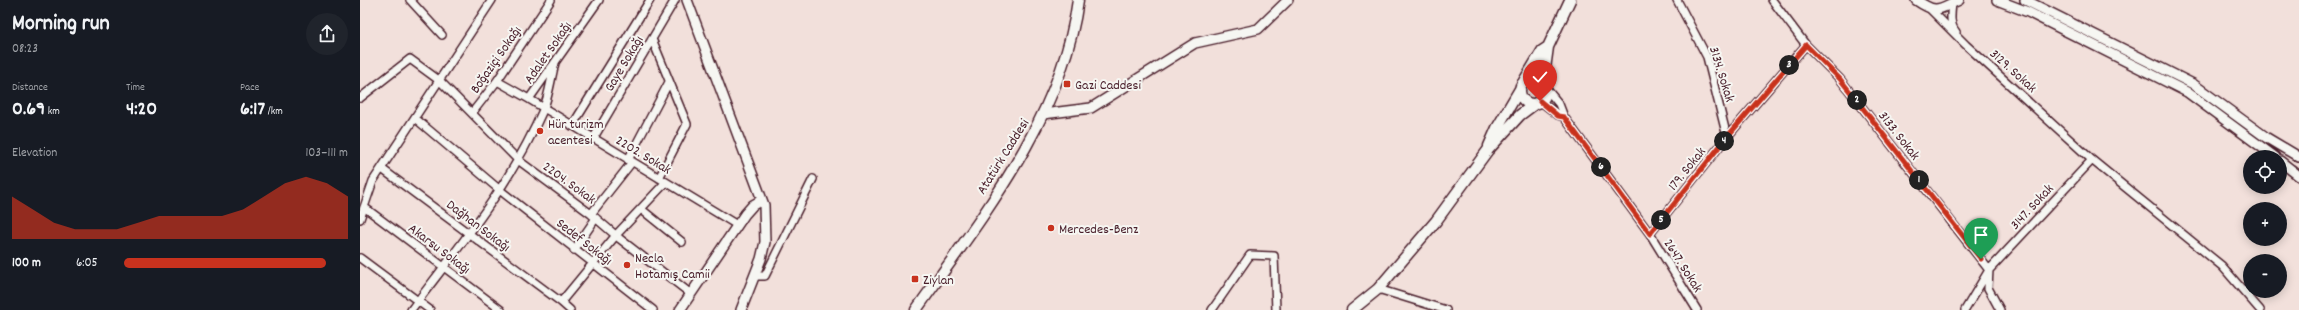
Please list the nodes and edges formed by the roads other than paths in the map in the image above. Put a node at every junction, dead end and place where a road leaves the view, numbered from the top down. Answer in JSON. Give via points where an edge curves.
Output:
{"nodes":[{"id":1,"x":410,"y":0,"type":"edge"},
{"id":2,"x":492,"y":0,"type":"edge"},
{"id":3,"x":551,"y":0,"type":"edge"},
{"id":4,"x":599,"y":0,"type":"edge"},
{"id":5,"x":650,"y":0,"type":"edge"},
{"id":6,"x":675,"y":0,"type":"edge"},
{"id":7,"x":687,"y":0,"type":"edge"},
{"id":8,"x":1078,"y":0,"type":"edge"},
{"id":9,"x":1288,"y":0,"type":"edge"},
{"id":10,"x":1570,"y":0,"type":"edge"},
{"id":11,"x":1677,"y":0,"type":"edge"},
{"id":12,"x":1772,"y":0,"type":"edge"},
{"id":13,"x":1916,"y":0,"type":"edge"},
{"id":14,"x":1997,"y":0,"type":"edge"},
{"id":15,"x":2025,"y":0,"type":"edge"},
{"id":16,"x":1954,"y":1,"type":"edge"},
{"id":17,"x":1931,"y":10,"type":"junction"},
{"id":18,"x":442,"y":35,"type":"dead end"},
{"id":19,"x":652,"y":39,"type":"junction"},
{"id":20,"x":1806,"y":45,"type":"junction"},
{"id":21,"x":1966,"y":45,"type":"junction"},
{"id":22,"x":1548,"y":47,"type":"junction"},
{"id":23,"x":555,"y":63,"type":"junction"},
{"id":24,"x":497,"y":81,"type":"junction"},
{"id":25,"x":440,"y":82,"type":"junction"},
{"id":26,"x":669,"y":82,"type":"junction"},
{"id":27,"x":1522,"y":85,"type":"junction"},
{"id":28,"x":1544,"y":85,"type":"junction"},
{"id":29,"x":360,"y":98,"type":"edge"},
{"id":30,"x":529,"y":99,"type":"junction"},
{"id":31,"x":1538,"y":102,"type":"junction"},
{"id":32,"x":543,"y":109,"type":"junction"},
{"id":33,"x":472,"y":113,"type":"junction"},
{"id":34,"x":1044,"y":114,"type":"junction"},
{"id":35,"x":1564,"y":117,"type":"junction"},
{"id":36,"x":416,"y":118,"type":"junction"},
{"id":37,"x":572,"y":126,"type":"junction"},
{"id":38,"x":1727,"y":137,"type":"junction"},
{"id":39,"x":593,"y":139,"type":"junction"},
{"id":40,"x":1488,"y":150,"type":"junction"},
{"id":41,"x":2265,"y":150,"type":"edge"},
{"id":42,"x":2299,"y":157,"type":"edge"},
{"id":43,"x":518,"y":160,"type":"junction"},
{"id":44,"x":2092,"y":160,"type":"junction"},
{"id":45,"x":630,"y":161,"type":"junction"},
{"id":46,"x":2287,"y":167,"type":"edge"},
{"id":47,"x":382,"y":169,"type":"junction"},
{"id":48,"x":2299,"y":176,"type":"edge"},
{"id":49,"x":659,"y":178,"type":"junction"},
{"id":50,"x":813,"y":179,"type":"dead end"},
{"id":51,"x":666,"y":182,"type":"junction"},
{"id":52,"x":501,"y":191,"type":"junction"},
{"id":53,"x":762,"y":200,"type":"junction"},
{"id":54,"x":364,"y":207,"type":"junction"},
{"id":55,"x":641,"y":209,"type":"junction"},
{"id":56,"x":594,"y":216,"type":"junction"},
{"id":57,"x":360,"y":219,"type":"edge"},
{"id":58,"x":737,"y":225,"type":"junction"},
{"id":59,"x":617,"y":234,"type":"junction"},
{"id":60,"x":1650,"y":234,"type":"junction"},
{"id":61,"x":470,"y":235,"type":"junction"},
{"id":62,"x":682,"y":242,"type":"dead end"},
{"id":63,"x":574,"y":250,"type":"junction"},
{"id":64,"x":360,"y":258,"type":"edge"},
{"id":65,"x":593,"y":264,"type":"junction"},
{"id":66,"x":444,"y":268,"type":"junction"},
{"id":67,"x":1989,"y":270,"type":"junction"},
{"id":68,"x":755,"y":276,"type":"junction"},
{"id":69,"x":1378,"y":289,"type":"junction"},
{"id":70,"x":691,"y":294,"type":"junction"},
{"id":71,"x":418,"y":301,"type":"junction"},
{"id":72,"x":561,"y":302,"type":"junction"},
{"id":73,"x":411,"y":310,"type":"edge"},
{"id":74,"x":430,"y":310,"type":"edge"},
{"id":75,"x":501,"y":310,"type":"edge"},
{"id":76,"x":570,"y":310,"type":"edge"},
{"id":77,"x":653,"y":310,"type":"edge"},
{"id":78,"x":680,"y":310,"type":"edge"},
{"id":79,"x":741,"y":310,"type":"edge"},
{"id":80,"x":916,"y":310,"type":"edge"},
{"id":81,"x":1212,"y":310,"type":"edge"},
{"id":82,"x":1276,"y":310,"type":"edge"},
{"id":83,"x":1352,"y":310,"type":"edge"},
{"id":84,"x":1446,"y":310,"type":"edge"},
{"id":85,"x":1697,"y":310,"type":"edge"},
{"id":86,"x":1965,"y":310,"type":"edge"},
{"id":87,"x":2000,"y":310,"type":"edge"},
{"id":88,"x":2260,"y":310,"type":"edge"}],
"edges":[{"from":1,"to":18,"type":"street"},
{"from":2,"to":25,"type":"street"},
{"from":3,"to":24,"type":"street","name":"Boğaziçi Sokağı"},
{"from":4,"to":23,"type":"street","name":"Adalet Sokağı"},
{"from":5,"to":37,"type":"street"},
{"from":6,"to":19,"type":"street","name":"Gaye Sokağı"},
{"from":7,"to":53,"type":"street"},
{"from":8,"to":34,"type":"main road","name":"Atatürk Caddesi","via":[[1066,55]]},
{"from":9,"to":34,"type":"street","via":[[1258,29],[1195,43],[1091,108]]},
{"from":10,"to":22,"type":"main road"},
{"from":11,"to":38,"type":"street","name":"3134. Sokak","via":[[1707,57]]},
{"from":12,"to":20,"type":"street","name":"3133. Sokak"},
{"from":13,"to":17,"type":"street","name":"3129. Sokak"},
{"from":14,"to":41,"type":"street","via":[[2028,12],[2186,92]]},
{"from":15,"to":42,"type":"street","via":[[2194,84],[2267,138]]},
{"from":16,"to":17,"type":"street","via":[[1940,10]]},
{"from":16,"to":21,"type":"street","via":[[1953,29]]},
{"from":17,"to":21,"type":"street","name":"3129. Sokak"},
{"from":19,"to":26,"type":"street"},
{"from":19,"to":39,"type":"street","name":"Gaye Sokağı"},
{"from":20,"to":38,"type":"street","name":"179. Sokak"},
{"from":20,"to":67,"type":"street","name":"3133. Sokak","via":[[1840,79]]},
{"from":21,"to":44,"type":"street","name":"3129. Sokak"},
{"from":22,"to":27,"type":"main road","via":[[1542,51]]},
{"from":22,"to":28,"type":"main road"},
{"from":23,"to":30,"type":"street","name":"Adalet Sokağı"},
{"from":23,"to":32,"type":"street"},
{"from":24,"to":30,"type":"street","name":"2202. Sokak"},
{"from":24,"to":33,"type":"street","name":"Boğaziçi Sokağı"},
{"from":25,"to":29,"type":"street","name":"2204. Sokak","via":[[410,59]]},
{"from":25,"to":33,"type":"street","name":"2204. Sokak"},
{"from":25,"to":36,"type":"street"},
{"from":26,"to":45,"type":"street"},
{"from":26,"to":49,"type":"street","via":[[688,124]]},
{"from":27,"to":28,"type":"main road","via":[[1532,78]]},
{"from":27,"to":31,"type":"main road","via":[[1525,101]]},
{"from":27,"to":40,"type":"main road","via":[[1497,128]]},
{"from":28,"to":31,"type":"main road","via":[[1545,95]]},
{"from":28,"to":35,"type":"street","via":[[1559,104]]},
{"from":30,"to":32,"type":"street","name":"2202. Sokak"},
{"from":31,"to":35,"type":"street","via":[[1558,116]]},
{"from":31,"to":40,"type":"main road","via":[[1520,115]]},
{"from":32,"to":37,"type":"street","name":"2202. Sokak"},
{"from":32,"to":43,"type":"street"},
{"from":33,"to":43,"type":"street","name":"2204. Sokak"},
{"from":34,"to":80,"type":"main road","name":"Atatürk Caddesi","via":[[1018,162]]},
{"from":35,"to":60,"type":"street","name":"2647. Sokak"},
{"from":36,"to":47,"type":"street"},
{"from":36,"to":52,"type":"street","name":"Sedef Sokağı"},
{"from":37,"to":39,"type":"street","name":"2202. Sokak"},
{"from":38,"to":60,"type":"street","name":"179. Sokak"},
{"from":39,"to":45,"type":"street","name":"2202. Sokak"},
{"from":40,"to":69,"type":"main road","via":[[1436,221]]},
{"from":43,"to":52,"type":"street"},
{"from":43,"to":56,"type":"street","name":"2204. Sokak"},
{"from":44,"to":67,"type":"street","name":"3147. Sokak"},
{"from":44,"to":88,"type":"street","name":"3129. Sokak","via":[[2222,266]]},
{"from":45,"to":49,"type":"street","name":"2202. Sokak"},
{"from":45,"to":56,"type":"street"},
{"from":46,"to":48,"type":"street"},
{"from":47,"to":54,"type":"street","via":[[373,181]]},
{"from":47,"to":61,"type":"street","name":"Dağhan Sokağı"},
{"from":49,"to":51,"type":"street","name":"2202. Sokak"},
{"from":50,"to":68,"type":"street","via":[[765,276]]},
{"from":51,"to":55,"type":"street"},
{"from":51,"to":58,"type":"street","name":"2202. Sokak"},
{"from":52,"to":61,"type":"street"},
{"from":52,"to":63,"type":"street","name":"Sedef Sokağı"},
{"from":53,"to":58,"type":"street","via":[[753,205]]},
{"from":53,"to":68,"type":"street","via":[[766,214],[765,235]]},
{"from":54,"to":57,"type":"street"},
{"from":54,"to":66,"type":"street","name":"Akarsu Sokağı"},
{"from":55,"to":59,"type":"street"},
{"from":55,"to":62,"type":"street"},
{"from":56,"to":59,"type":"street","name":"2204. Sokak"},
{"from":56,"to":63,"type":"street"},
{"from":58,"to":70,"type":"street"},
{"from":59,"to":65,"type":"street"},
{"from":59,"to":70,"type":"street","name":"2204. Sokak"},
{"from":60,"to":85,"type":"street","name":"2647. Sokak"},
{"from":61,"to":66,"type":"street"},
{"from":61,"to":72,"type":"street","name":"Dağhan Sokağı"},
{"from":63,"to":65,"type":"street","name":"Sedef Sokağı"},
{"from":64,"to":71,"type":"street"},
{"from":65,"to":72,"type":"street"},
{"from":65,"to":77,"type":"street","name":"Sedef Sokağı"},
{"from":66,"to":71,"type":"street"},
{"from":66,"to":75,"type":"street","name":"Akarsu Sokağı"},
{"from":67,"to":86,"type":"street","name":"3147. Sokak"},
{"from":67,"to":87,"type":"street","via":[[1988,288]]},
{"from":68,"to":79,"type":"street"},
{"from":69,"to":83,"type":"main road"},
{"from":69,"to":84,"type":"street"},
{"from":70,"to":78,"type":"street"},
{"from":71,"to":73,"type":"street"},
{"from":71,"to":74,"type":"street"},
{"from":72,"to":76,"type":"street","name":"Dağhan Sokağı"},
{"from":81,"to":82,"type":"street","via":[[1250,256],[1274,256]]}]}
